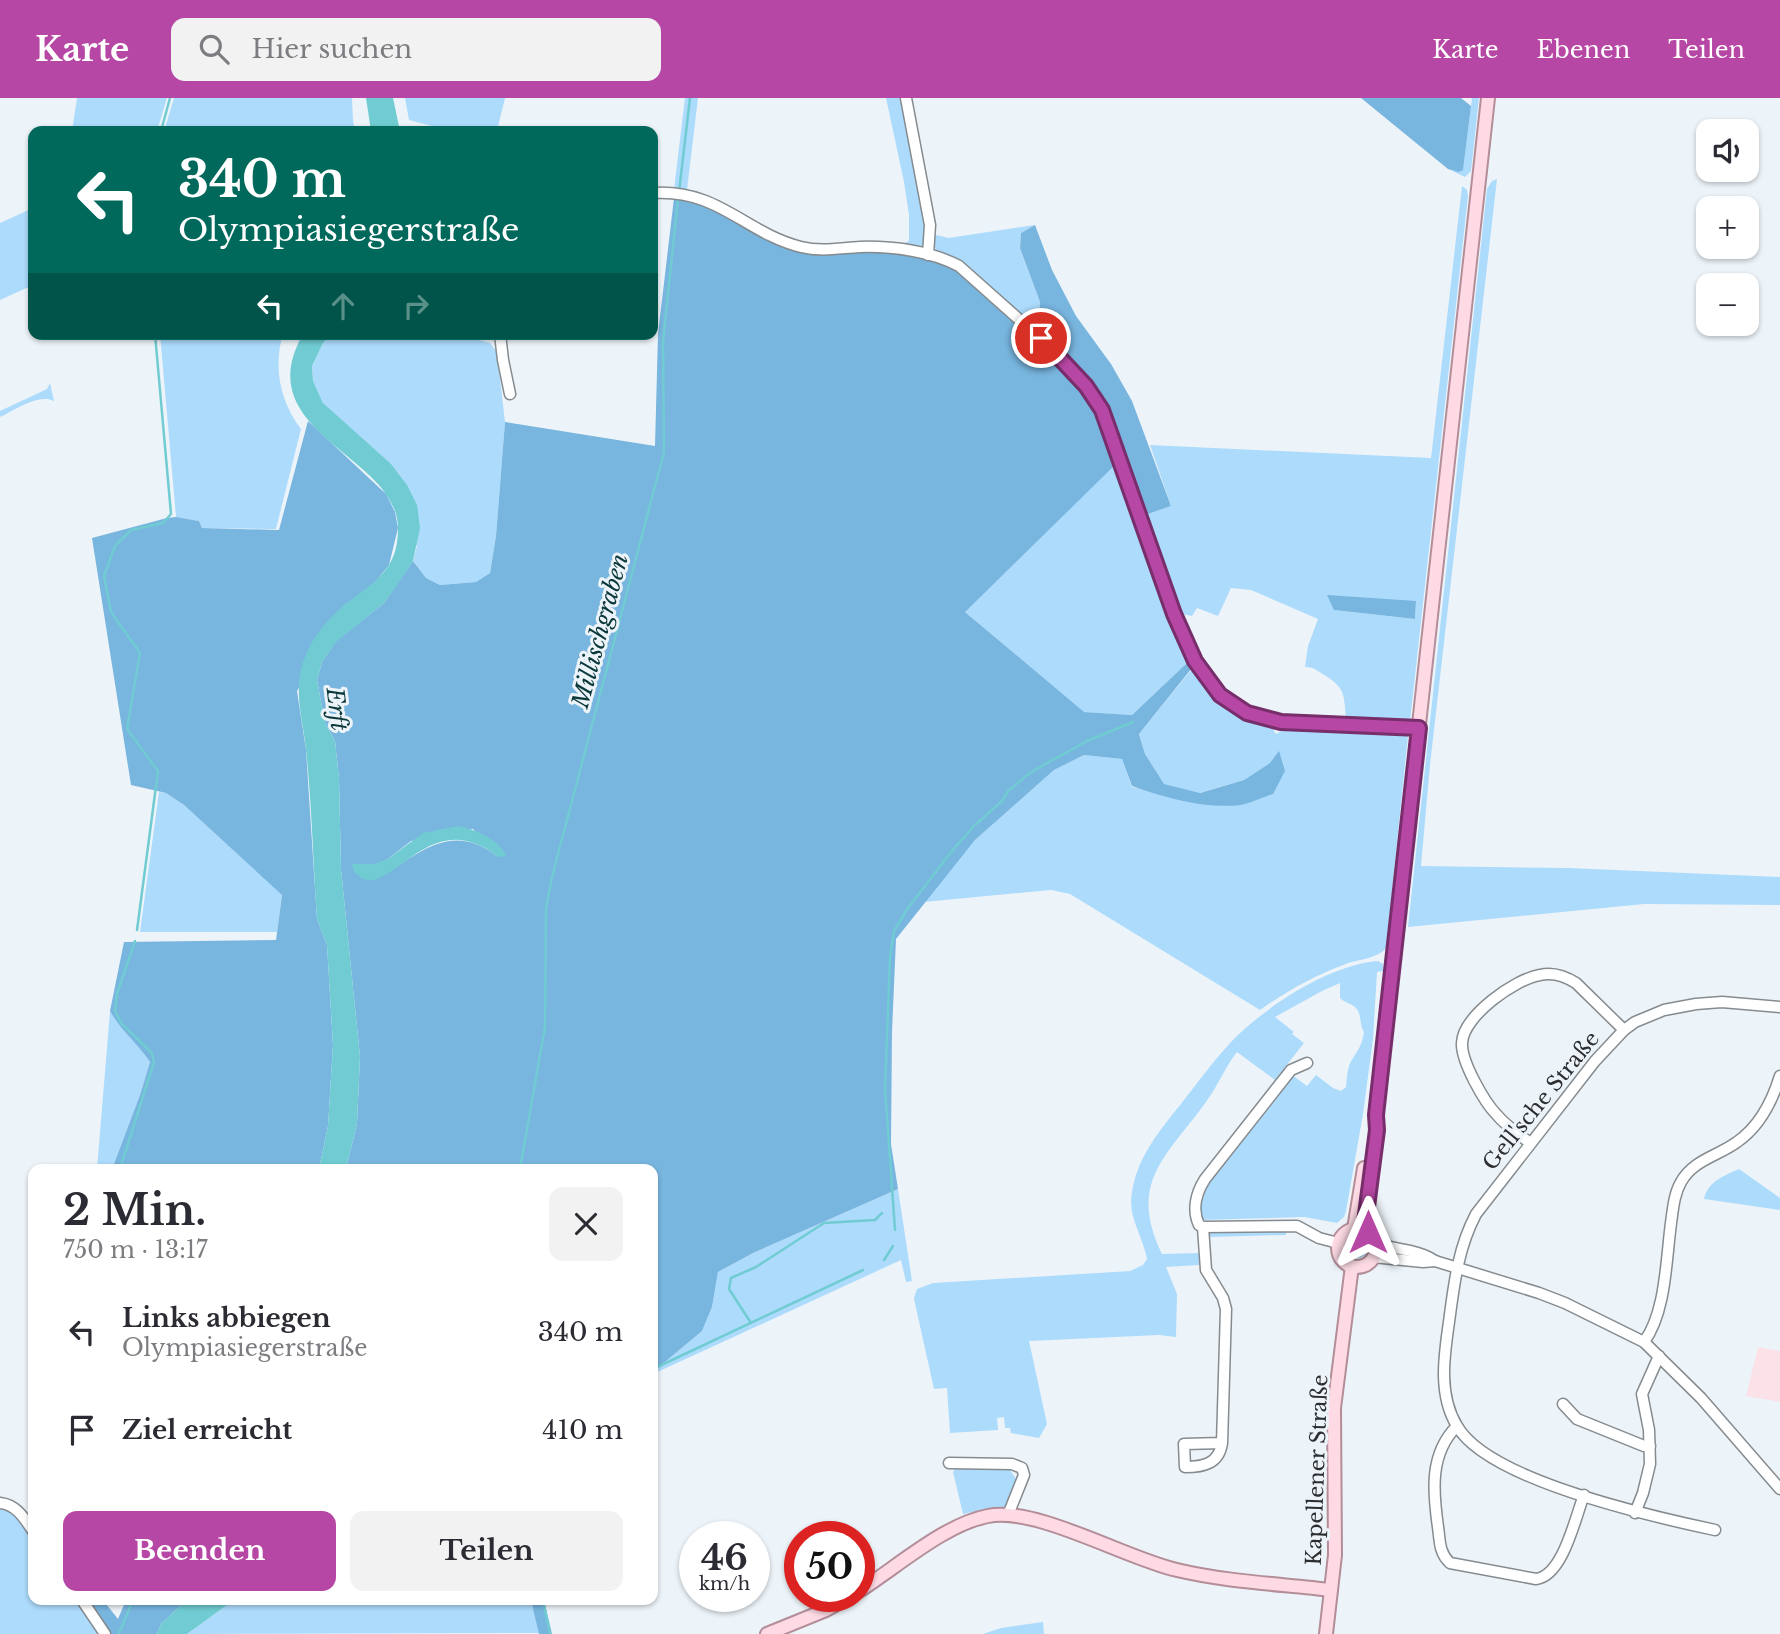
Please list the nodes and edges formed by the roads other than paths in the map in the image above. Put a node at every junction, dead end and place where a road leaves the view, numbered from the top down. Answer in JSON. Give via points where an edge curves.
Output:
{"nodes":[{"id":1,"x":905,"y":98,"type":"edge"},
{"id":2,"x":1488,"y":98,"type":"edge"},
{"id":3,"x":658,"y":193,"type":"edge"},
{"id":4,"x":928,"y":255,"type":"junction"},
{"id":5,"x":501,"y":340,"type":"edge"},
{"id":6,"x":510,"y":394,"type":"dead end"},
{"id":7,"x":1419,"y":728,"type":"junction"},
{"id":8,"x":1780,"y":1007,"type":"edge"},
{"id":9,"x":1624,"y":1030,"type":"junction"},
{"id":10,"x":1307,"y":1063,"type":"dead end"},
{"id":11,"x":1780,"y":1076,"type":"edge"},
{"id":12,"x":1530,"y":1143,"type":"junction"},
{"id":13,"x":1203,"y":1227,"type":"junction"},
{"id":14,"x":1359,"y":1230,"type":"junction"},
{"id":15,"x":1338,"y":1243,"type":"junction"},
{"id":16,"x":1375,"y":1243,"type":"junction"},
{"id":17,"x":1373,"y":1257,"type":"junction"},
{"id":18,"x":1435,"y":1261,"type":"junction"},
{"id":19,"x":1352,"y":1266,"type":"junction"},
{"id":20,"x":1456,"y":1267,"type":"junction"},
{"id":21,"x":1644,"y":1342,"type":"junction"},
{"id":22,"x":1660,"y":1356,"type":"junction"},
{"id":23,"x":1563,"y":1404,"type":"dead end"},
{"id":24,"x":1457,"y":1426,"type":"junction"},
{"id":25,"x":1222,"y":1443,"type":"dead end"},
{"id":26,"x":1650,"y":1446,"type":"junction"},
{"id":27,"x":949,"y":1463,"type":"dead end"},
{"id":28,"x":1780,"y":1489,"type":"edge"},
{"id":29,"x":1584,"y":1495,"type":"junction"},
{"id":30,"x":0,"y":1503,"type":"edge"},
{"id":31,"x":1635,"y":1513,"type":"junction"},
{"id":32,"x":1007,"y":1515,"type":"junction"},
{"id":33,"x":28,"y":1524,"type":"edge"},
{"id":34,"x":1715,"y":1531,"type":"dead end"},
{"id":35,"x":875,"y":1581,"type":"edge"},
{"id":36,"x":1331,"y":1590,"type":"junction"},
{"id":37,"x":86,"y":1605,"type":"edge"},
{"id":38,"x":821,"y":1612,"type":"edge"},
{"id":39,"x":106,"y":1634,"type":"edge"},
{"id":40,"x":767,"y":1634,"type":"edge"},
{"id":41,"x":1326,"y":1634,"type":"edge"}],
"edges":[{"from":1,"to":4,"type":"street","via":[[929,225]]},
{"from":2,"to":7,"type":"main road"},
{"from":3,"to":4,"type":"street","via":[[718,205],[800,247],[872,247]]},
{"from":4,"to":7,"type":"street","via":[[949,260],[969,273],[1059,355],[1094,397],[1184,638],[1220,695],[1247,713],[1281,722]]},
{"from":5,"to":6,"type":"street"},
{"from":7,"to":14,"type":"main road"},
{"from":8,"to":9,"type":"street","name":"Gell'sche Straße","via":[[1696,1004],[1664,1010]]},
{"from":9,"to":12,"type":"street","name":"Gell'sche Straße"},
{"from":9,"to":12,"type":"street","via":[[1576,983],[1548,974],[1516,984],[1471,1021],[1462,1040],[1464,1058],[1493,1111]]},
{"from":10,"to":13,"type":"street","via":[[1292,1070],[1200,1186],[1196,1219]]},
{"from":11,"to":21,"type":"street","via":[[1755,1126],[1696,1165],[1681,1183],[1658,1315]]},
{"from":12,"to":20,"type":"street","name":"Gell'sche Straße","via":[[1476,1214]]},
{"from":13,"to":15,"type":"street","via":[[1297,1226]]},
{"from":13,"to":25,"type":"street","via":[[1206,1270],[1223,1298],[1226,1315]]},
{"from":14,"to":15,"type":"main road","via":[[1343,1234]]},
{"from":14,"to":16,"type":"main road","via":[[1371,1235]]},
{"from":15,"to":19,"type":"main road","via":[[1340,1258]]},
{"from":16,"to":17,"type":"main road"},
{"from":16,"to":18,"type":"street","via":[[1425,1254]]},
{"from":17,"to":18,"type":"street"},
{"from":17,"to":19,"type":"main road","via":[[1364,1265]]},
{"from":18,"to":20,"type":"street"},
{"from":19,"to":36,"type":"main road","name":"Kapellener Straße","via":[[1334,1408]]},
{"from":20,"to":21,"type":"street","via":[[1565,1303]]},
{"from":20,"to":24,"type":"street","name":"Gell'sche Straße","via":[[1444,1373],[1449,1409]]},
{"from":21,"to":22,"type":"street"},
{"from":22,"to":26,"type":"street","via":[[1642,1394]]},
{"from":22,"to":28,"type":"street"},
{"from":23,"to":26,"type":"street","via":[[1577,1419]]},
{"from":24,"to":29,"type":"street","via":[[1479,1450],[1505,1465]]},
{"from":24,"to":29,"type":"street","via":[[1442,1448],[1433,1480],[1441,1553],[1450,1563],[1546,1577],[1561,1558]]},
{"from":26,"to":31,"type":"street","via":[[1648,1475]]},
{"from":27,"to":32,"type":"street","via":[[1022,1468],[1024,1475]]},
{"from":29,"to":31,"type":"street"},
{"from":30,"to":33,"type":"street","via":[[19,1511]]},
{"from":31,"to":34,"type":"street"},
{"from":32,"to":35,"type":"main road","via":[[987,1516],[954,1529]]},
{"from":32,"to":36,"type":"main road","via":[[1045,1523],[1179,1571]]},
{"from":36,"to":41,"type":"main road","name":"Kapellener Straße"},
{"from":37,"to":39,"type":"street"},
{"from":38,"to":40,"type":"main road"}]}
